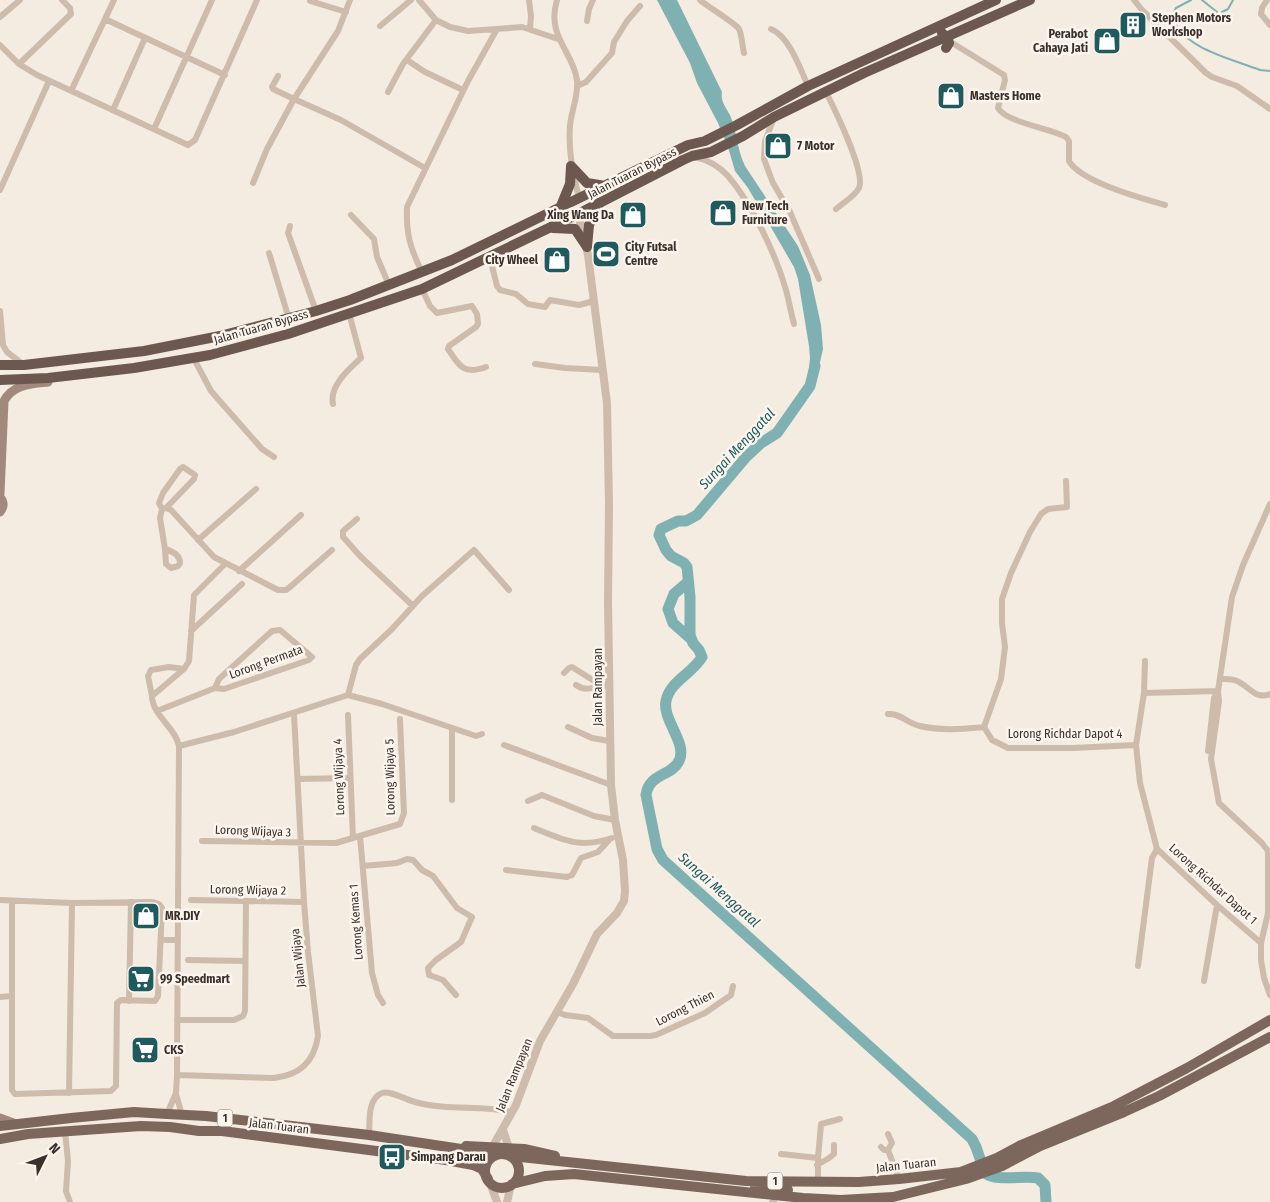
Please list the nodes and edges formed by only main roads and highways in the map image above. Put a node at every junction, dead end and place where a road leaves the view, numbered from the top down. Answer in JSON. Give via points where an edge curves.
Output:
{"nodes":[{"id":1,"x":995,"y":0,"type":"edge"},
{"id":2,"x":1017,"y":0,"type":"edge"},
{"id":3,"x":1030,"y":0,"type":"edge"},
{"id":4,"x":927,"y":32,"type":"junction"},
{"id":5,"x":946,"y":36,"type":"junction"},
{"id":6,"x":950,"y":46,"type":"road end"},
{"id":7,"x":605,"y":186,"type":"junction"},
{"id":8,"x":601,"y":202,"type":"junction"},
{"id":9,"x":561,"y":206,"type":"junction"},
{"id":10,"x":578,"y":214,"type":"junction"},
{"id":11,"x":548,"y":228,"type":"junction"},
{"id":12,"x":422,"y":272,"type":"junction"},
{"id":13,"x":0,"y":365,"type":"edge"},
{"id":14,"x":72,"y":375,"type":"junction"},
{"id":15,"x":0,"y":380,"type":"edge"},
{"id":16,"x":0,"y":494,"type":"edge"},
{"id":17,"x":0,"y":498,"type":"edge"},
{"id":18,"x":0,"y":512,"type":"edge"},
{"id":19,"x":1270,"y":1020,"type":"edge"},
{"id":20,"x":1270,"y":1035,"type":"edge"},
{"id":21,"x":1235,"y":1040,"type":"junction"},
{"id":22,"x":0,"y":1118,"type":"edge"},
{"id":23,"x":17,"y":1124,"type":"junction"},
{"id":24,"x":0,"y":1126,"type":"edge"},
{"id":25,"x":0,"y":1132,"type":"edge"},
{"id":26,"x":18,"y":1136,"type":"junction"},
{"id":27,"x":0,"y":1139,"type":"edge"},
{"id":28,"x":450,"y":1147,"type":"junction"},
{"id":29,"x":510,"y":1152,"type":"junction"},
{"id":30,"x":492,"y":1157,"type":"junction"},
{"id":31,"x":1000,"y":1162,"type":"junction"},
{"id":32,"x":594,"y":1164,"type":"junction"},
{"id":33,"x":964,"y":1176,"type":"junction"},
{"id":34,"x":489,"y":1181,"type":"junction"},
{"id":35,"x":746,"y":1181,"type":"junction"},
{"id":36,"x":512,"y":1184,"type":"junction"},
{"id":37,"x":722,"y":1190,"type":"junction"},
{"id":38,"x":891,"y":1199,"type":"edge"},
{"id":39,"x":774,"y":1200,"type":"edge"},
{"id":40,"x":869,"y":1200,"type":"edge"}],
"edges":[{"from":1,"to":2,"type":"highway","via":[[1004,3]]},
{"from":1,"to":4,"type":"highway","name":"Jalan Tuaran Bypass"},
{"from":3,"to":5,"type":"highway","name":"Jalan Tuaran Bypass"},
{"from":4,"to":5,"type":"highway"},
{"from":4,"to":7,"type":"highway","name":"Jalan Tuaran Bypass","via":[[808,86],[705,141],[688,145]]},
{"from":5,"to":6,"type":"highway"},
{"from":5,"to":8,"type":"highway","name":"Jalan Tuaran Bypass","via":[[774,117],[711,152],[692,156]]},
{"from":7,"to":9,"type":"highway","name":"Jalan Tuaran Bypass"},
{"from":7,"to":9,"type":"highway","via":[[587,183],[571,166],[570,184]]},
{"from":8,"to":10,"type":"highway","name":"Jalan Tuaran Bypass"},
{"from":8,"to":11,"type":"highway","via":[[589,225],[586,247],[574,229]]},
{"from":9,"to":12,"type":"highway","name":"Jalan Tuaran Bypass"},
{"from":10,"to":11,"type":"highway","name":"Jalan Tuaran Bypass"},
{"from":10,"to":12,"type":"highway","via":[[562,213],[438,271]]},
{"from":11,"to":14,"type":"highway","name":"Jalan Tuaran Bypass","via":[[422,288],[288,334],[210,355]]},
{"from":12,"to":13,"type":"highway","name":"Jalan Tuaran Bypass","via":[[316,311],[220,336],[153,350]]},
{"from":14,"to":15,"type":"highway","name":"Jalan Tuaran Bypass"},
{"from":14,"to":16,"type":"main road","via":[[20,386],[7,396],[4,401]]},
{"from":17,"to":18,"type":"main road","via":[[3,504]]},
{"from":19,"to":21,"type":"main road","name":"Jalan Tuaran","number":"1"},
{"from":20,"to":21,"type":"main road","via":[[1264,1033],[1244,1041]]},
{"from":20,"to":31,"type":"main road","name":"Jalan Tuaran","number":"1","via":[[1159,1096]]},
{"from":21,"to":31,"type":"main road","name":"Jalan Tuaran","number":"1","via":[[1114,1106],[1021,1145]]},
{"from":22,"to":23,"type":"main road"},
{"from":23,"to":24,"type":"main road","name":"Jalan Tuaran","number":"1"},
{"from":23,"to":28,"type":"main road","name":"Jalan Tuaran","number":"1","via":[[134,1112],[206,1116]]},
{"from":25,"to":26,"type":"main road","via":[[12,1132]]},
{"from":26,"to":27,"type":"main road","name":"Jalan Tuaran","number":"1"},
{"from":26,"to":34,"type":"main road","name":"Jalan Tuaran","number":"1","via":[[141,1126],[222,1131],[446,1160],[482,1169]]},
{"from":28,"to":29,"type":"main road","via":[[493,1146]]},
{"from":28,"to":30,"type":"main road","name":"Jalan Tuaran","number":"1"},
{"from":29,"to":30,"type":"main road","number":"1"},
{"from":29,"to":32,"type":"main road","name":"Jalan Tuaran","number":"1"},
{"from":29,"to":36,"type":"main road","via":[[519,1170]]},
{"from":30,"to":34,"type":"main road","via":[[486,1168]]},
{"from":31,"to":33,"type":"main road","name":"Jalan Tuaran","number":"1"},
{"from":32,"to":35,"type":"main road","name":"Jalan Tuaran","number":"1"},
{"from":32,"to":37,"type":"main road","via":[[605,1170],[731,1186],[730,1190]]},
{"from":33,"to":35,"type":"main road","name":"Jalan Tuaran","number":"1","via":[[859,1182]]},
{"from":33,"to":38,"type":"main road","name":"Jalan Tuaran","number":"1"},
{"from":34,"to":36,"type":"main road","number":"1","via":[[500,1187]]},
{"from":35,"to":40,"type":"main road","via":[[755,1186],[847,1193]]},
{"from":36,"to":37,"type":"main road","name":"Jalan Tuaran","number":"1","via":[[545,1176],[574,1174]]},
{"from":37,"to":39,"type":"main road","name":"Jalan Tuaran","number":"1"},
{"from":38,"to":40,"type":"main road","name":"Jalan Tuaran","number":"1"},
{"from":39,"to":40,"type":"main road","name":"Jalan Tuaran","number":"1"}]}
